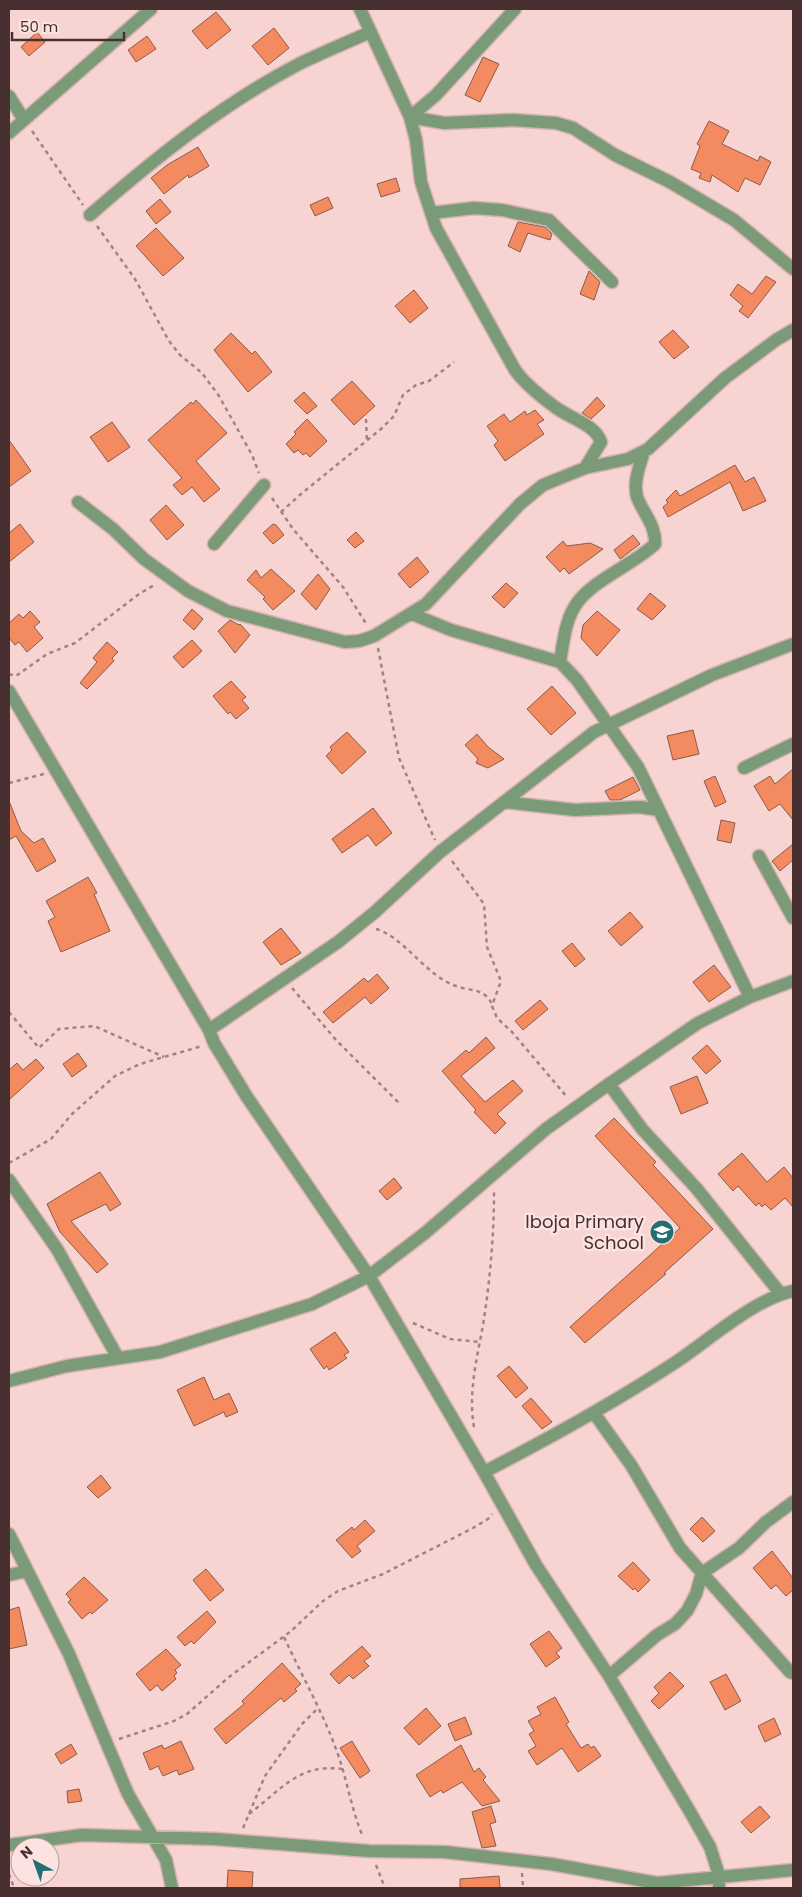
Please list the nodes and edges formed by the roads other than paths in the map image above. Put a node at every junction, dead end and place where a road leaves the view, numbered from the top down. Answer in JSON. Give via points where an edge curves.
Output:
{"nodes":[{"id":1,"x":151,"y":9,"type":"edge"},
{"id":2,"x":360,"y":9,"type":"edge"},
{"id":3,"x":515,"y":9,"type":"edge"},
{"id":4,"x":370,"y":32,"type":"junction"},
{"id":5,"x":9,"y":96,"type":"edge"},
{"id":6,"x":410,"y":117,"type":"junction"},
{"id":7,"x":24,"y":120,"type":"junction"},
{"id":8,"x":9,"y":133,"type":"edge"},
{"id":9,"x":431,"y":213,"type":"junction"},
{"id":10,"x":90,"y":216,"type":"dead end"},
{"id":11,"x":793,"y":269,"type":"edge"},
{"id":12,"x":612,"y":282,"type":"dead end"},
{"id":13,"x":793,"y":330,"type":"edge"},
{"id":14,"x":644,"y":451,"type":"junction"},
{"id":15,"x":585,"y":468,"type":"junction"},
{"id":16,"x":264,"y":484,"type":"dead end"},
{"id":17,"x":78,"y":502,"type":"dead end"},
{"id":18,"x":214,"y":544,"type":"dead end"},
{"id":19,"x":412,"y":614,"type":"junction"},
{"id":20,"x":793,"y":644,"type":"edge"},
{"id":21,"x":560,"y":662,"type":"junction"},
{"id":22,"x":9,"y":691,"type":"edge"},
{"id":23,"x":609,"y":725,"type":"junction"},
{"id":24,"x":793,"y":744,"type":"edge"},
{"id":25,"x":744,"y":768,"type":"dead end"},
{"id":26,"x":504,"y":802,"type":"junction"},
{"id":27,"x":659,"y":810,"type":"junction"},
{"id":28,"x":759,"y":856,"type":"dead end"},
{"id":29,"x":793,"y":918,"type":"edge"},
{"id":30,"x":793,"y":981,"type":"edge"},
{"id":31,"x":750,"y":997,"type":"junction"},
{"id":32,"x":209,"y":1030,"type":"junction"},
{"id":33,"x":610,"y":1084,"type":"junction"},
{"id":34,"x":9,"y":1180,"type":"edge"},
{"id":35,"x":369,"y":1276,"type":"junction"},
{"id":36,"x":793,"y":1291,"type":"edge"},
{"id":37,"x":780,"y":1293,"type":"junction"},
{"id":38,"x":118,"y":1358,"type":"junction"},
{"id":39,"x":9,"y":1381,"type":"edge"},
{"id":40,"x":594,"y":1413,"type":"junction"},
{"id":41,"x":484,"y":1472,"type":"junction"},
{"id":42,"x":793,"y":1502,"type":"edge"},
{"id":43,"x":9,"y":1534,"type":"edge"},
{"id":44,"x":27,"y":1571,"type":"junction"},
{"id":45,"x":702,"y":1574,"type":"junction"},
{"id":46,"x":9,"y":1576,"type":"edge"},
{"id":47,"x":793,"y":1672,"type":"edge"},
{"id":48,"x":609,"y":1676,"type":"junction"},
{"id":49,"x":153,"y":1835,"type":"junction"},
{"id":50,"x":9,"y":1845,"type":"edge"},
{"id":51,"x":793,"y":1870,"type":"edge"},
{"id":52,"x":719,"y":1882,"type":"edge"},
{"id":53,"x":172,"y":1888,"type":"edge"}],
"edges":[{"from":1,"to":7,"type":"street"},
{"from":2,"to":4,"type":"street"},
{"from":3,"to":6,"type":"street","via":[[436,96]]},
{"from":4,"to":6,"type":"street"},
{"from":4,"to":10,"type":"street","via":[[298,65],[249,93],[196,128]]},
{"from":5,"to":7,"type":"street"},
{"from":6,"to":9,"type":"street"},
{"from":6,"to":11,"type":"street","via":[[444,123],[513,120],[556,123],[573,128],[734,220]]},
{"from":7,"to":8,"type":"street"},
{"from":9,"to":12,"type":"street","via":[[474,208],[549,220]]},
{"from":9,"to":15,"type":"street","via":[[448,251],[515,370],[533,390],[598,436],[600,442]]},
{"from":13,"to":14,"type":"street","via":[[725,378]]},
{"from":14,"to":15,"type":"street"},
{"from":14,"to":21,"type":"street","via":[[636,482],[637,496],[655,535],[655,544],[598,583],[575,605],[567,624]]},
{"from":15,"to":19,"type":"street","via":[[544,485],[520,504],[426,604]]},
{"from":16,"to":18,"type":"street"},
{"from":17,"to":19,"type":"street","via":[[144,559],[188,591],[227,611],[345,642],[374,636]]},
{"from":19,"to":21,"type":"street","via":[[450,630]]},
{"from":20,"to":23,"type":"street","via":[[712,675]]},
{"from":21,"to":23,"type":"street"},
{"from":22,"to":32,"type":"street"},
{"from":23,"to":26,"type":"street","via":[[594,732]]},
{"from":23,"to":27,"type":"street","via":[[638,768]]},
{"from":24,"to":25,"type":"street"},
{"from":26,"to":27,"type":"street","via":[[575,810],[640,807]]},
{"from":26,"to":32,"type":"street","via":[[443,850],[338,942]]},
{"from":27,"to":31,"type":"street"},
{"from":28,"to":29,"type":"street"},
{"from":30,"to":31,"type":"street"},
{"from":31,"to":33,"type":"street","via":[[698,1023]]},
{"from":32,"to":35,"type":"street","via":[[247,1097]]},
{"from":33,"to":35,"type":"street","via":[[546,1129],[426,1233]]},
{"from":33,"to":37,"type":"street","via":[[642,1129],[697,1189]]},
{"from":34,"to":38,"type":"street","via":[[57,1249]]},
{"from":35,"to":38,"type":"street","via":[[312,1304],[160,1352]]},
{"from":35,"to":41,"type":"street"},
{"from":36,"to":37,"type":"street"},
{"from":37,"to":40,"type":"street"},
{"from":38,"to":39,"type":"street","via":[[67,1366]]},
{"from":40,"to":41,"type":"street"},
{"from":40,"to":45,"type":"street","via":[[631,1465],[680,1548]]},
{"from":41,"to":48,"type":"street","via":[[536,1565]]},
{"from":42,"to":45,"type":"street","via":[[739,1548]]},
{"from":43,"to":44,"type":"street"},
{"from":44,"to":46,"type":"street"},
{"from":44,"to":49,"type":"street","via":[[69,1654],[128,1794]]},
{"from":45,"to":47,"type":"street","via":[[771,1652]]},
{"from":45,"to":48,"type":"street","via":[[687,1611]]},
{"from":48,"to":52,"type":"street","via":[[710,1847]]},
{"from":49,"to":50,"type":"street","via":[[82,1835]]},
{"from":49,"to":52,"type":"street","via":[[369,1851],[445,1852],[550,1864],[657,1883]]},
{"from":49,"to":53,"type":"street","via":[[166,1860]]},
{"from":51,"to":52,"type":"street"}]}
